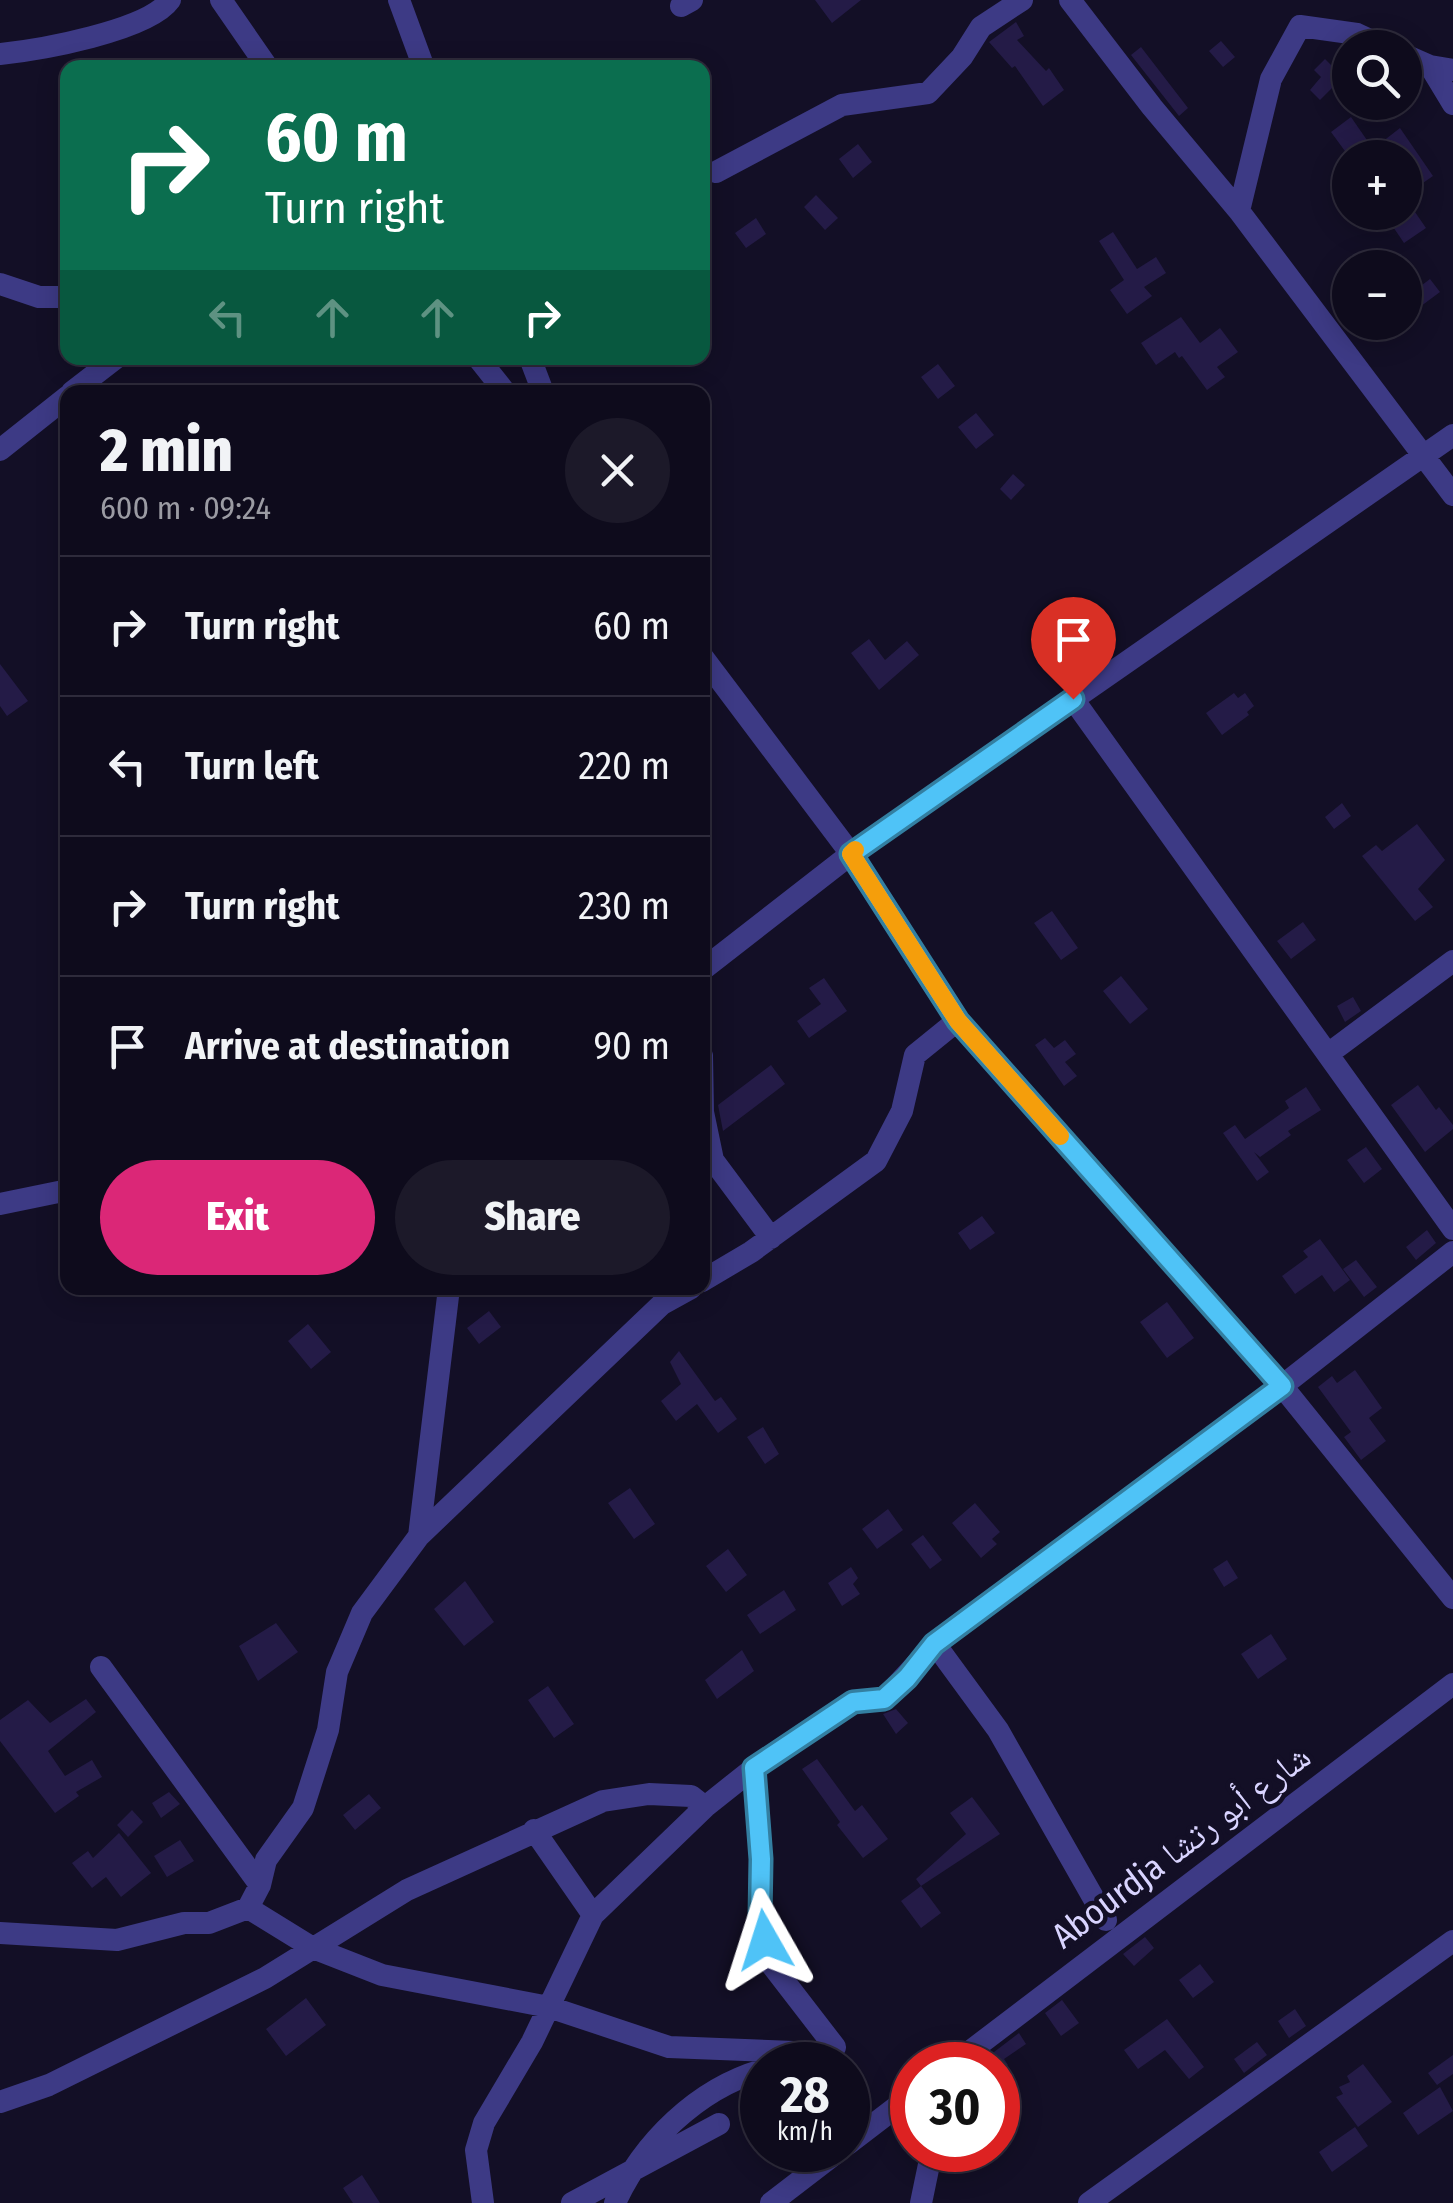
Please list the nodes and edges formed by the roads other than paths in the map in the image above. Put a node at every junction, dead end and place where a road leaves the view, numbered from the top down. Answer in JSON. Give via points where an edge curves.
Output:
{"nodes":[{"id":1,"x":170,"y":0,"type":"edge"},
{"id":2,"x":221,"y":0,"type":"edge"},
{"id":3,"x":398,"y":0,"type":"edge"},
{"id":4,"x":1022,"y":0,"type":"edge"},
{"id":5,"x":1070,"y":0,"type":"edge"},
{"id":6,"x":1332,"y":30,"type":"edge"},
{"id":7,"x":0,"y":54,"type":"edge"},
{"id":8,"x":262,"y":60,"type":"edge"},
{"id":9,"x":421,"y":60,"type":"edge"},
{"id":10,"x":1442,"y":68,"type":"edge"},
{"id":11,"x":1453,"y":104,"type":"edge"},
{"id":12,"x":716,"y":172,"type":"dead end"},
{"id":13,"x":1239,"y":211,"type":"junction"},
{"id":14,"x":0,"y":284,"type":"edge"},
{"id":15,"x":60,"y":297,"type":"edge"},
{"id":16,"x":107,"y":365,"type":"edge"},
{"id":17,"x":484,"y":365,"type":"edge"},
{"id":18,"x":82,"y":385,"type":"edge"},
{"id":19,"x":499,"y":385,"type":"edge"},
{"id":20,"x":60,"y":402,"type":"edge"},
{"id":21,"x":1453,"y":435,"type":"edge"},
{"id":22,"x":0,"y":450,"type":"edge"},
{"id":23,"x":1422,"y":455,"type":"junction"},
{"id":24,"x":1453,"y":495,"type":"edge"},
{"id":25,"x":710,"y":667,"type":"edge"},
{"id":26,"x":1073,"y":699,"type":"junction"},
{"id":27,"x":851,"y":854,"type":"junction"},
{"id":28,"x":1453,"y":961,"type":"edge"},
{"id":29,"x":710,"y":964,"type":"edge"},
{"id":30,"x":958,"y":1021,"type":"junction"},
{"id":31,"x":1328,"y":1054,"type":"junction"},
{"id":32,"x":710,"y":1146,"type":"edge"},
{"id":33,"x":60,"y":1192,"type":"edge"},
{"id":34,"x":0,"y":1204,"type":"edge"},
{"id":35,"x":1453,"y":1229,"type":"edge"},
{"id":36,"x":771,"y":1238,"type":"junction"},
{"id":37,"x":1453,"y":1252,"type":"edge"},
{"id":38,"x":710,"y":1276,"type":"edge"},
{"id":39,"x":448,"y":1295,"type":"edge"},
{"id":40,"x":678,"y":1295,"type":"edge"},
{"id":41,"x":1282,"y":1386,"type":"junction"},
{"id":42,"x":419,"y":1536,"type":"junction"},
{"id":43,"x":1453,"y":1598,"type":"edge"},
{"id":44,"x":934,"y":1644,"type":"junction"},
{"id":45,"x":101,"y":1667,"type":"dead end"},
{"id":46,"x":1453,"y":1684,"type":"edge"},
{"id":47,"x":754,"y":1768,"type":"junction"},
{"id":48,"x":706,"y":1807,"type":"junction"},
{"id":49,"x":534,"y":1830,"type":"junction"},
{"id":50,"x":260,"y":1885,"type":"junction"},
{"id":51,"x":248,"y":1908,"type":"junction"},
{"id":52,"x":593,"y":1915,"type":"junction"},
{"id":53,"x":1106,"y":1920,"type":"dead end"},
{"id":54,"x":0,"y":1933,"type":"edge"},
{"id":55,"x":1453,"y":1940,"type":"edge"},
{"id":56,"x":313,"y":1948,"type":"junction"},
{"id":57,"x":549,"y":2006,"type":"junction"},
{"id":58,"x":831,"y":2042,"type":"edge"},
{"id":59,"x":982,"y":2042,"type":"edge"},
{"id":60,"x":740,"y":2049,"type":"edge"},
{"id":61,"x":740,"y":2078,"type":"edge"},
{"id":62,"x":0,"y":2102,"type":"edge"},
{"id":63,"x":890,"y":2112,"type":"edge"},
{"id":64,"x":719,"y":2124,"type":"dead end"},
{"id":65,"x":870,"y":2127,"type":"edge"},
{"id":66,"x":811,"y":2172,"type":"edge"},
{"id":67,"x":927,"y":2172,"type":"edge"},
{"id":68,"x":628,"y":2174,"type":"junction"},
{"id":69,"x":483,"y":2203,"type":"edge"},
{"id":70,"x":572,"y":2203,"type":"edge"},
{"id":71,"x":614,"y":2203,"type":"edge"},
{"id":72,"x":770,"y":2203,"type":"edge"},
{"id":73,"x":921,"y":2203,"type":"edge"},
{"id":74,"x":1088,"y":2203,"type":"edge"}],
"edges":[{"from":1,"to":7,"type":"street","via":[[143,22]]},
{"from":2,"to":8,"type":"street"},
{"from":3,"to":9,"type":"street"},
{"from":4,"to":12,"type":"street","via":[[981,27],[928,93],[842,105]]},
{"from":5,"to":13,"type":"street"},
{"from":6,"to":13,"type":"street","via":[[1300,26],[1272,79]]},
{"from":10,"to":11,"type":"street"},
{"from":13,"to":23,"type":"street"},
{"from":14,"to":15,"type":"street"},
{"from":16,"to":18,"type":"street"},
{"from":17,"to":19,"type":"street"},
{"from":20,"to":22,"type":"street"},
{"from":21,"to":23,"type":"street"},
{"from":23,"to":24,"type":"street"},
{"from":23,"to":26,"type":"street"},
{"from":25,"to":27,"type":"street"},
{"from":26,"to":27,"type":"street"},
{"from":26,"to":31,"type":"street"},
{"from":27,"to":29,"type":"street"},
{"from":27,"to":30,"type":"street"},
{"from":28,"to":31,"type":"street"},
{"from":30,"to":36,"type":"street","via":[[915,1055],[902,1111],[876,1161]]},
{"from":30,"to":41,"type":"street"},
{"from":31,"to":35,"type":"street"},
{"from":32,"to":36,"type":"street","via":[[713,1160]]},
{"from":33,"to":34,"type":"street"},
{"from":36,"to":38,"type":"street"},
{"from":37,"to":41,"type":"street"},
{"from":39,"to":42,"type":"street"},
{"from":40,"to":42,"type":"street"},
{"from":41,"to":43,"type":"street"},
{"from":41,"to":44,"type":"street"},
{"from":42,"to":50,"type":"street","via":[[362,1613],[336,1672],[328,1730],[303,1808],[266,1860]]},
{"from":44,"to":47,"type":"street","via":[[884,1699],[853,1702]]},
{"from":44,"to":53,"type":"street","via":[[998,1730]]},
{"from":45,"to":50,"type":"street"},
{"from":46,"to":59,"type":"street","name":"Abourdja شارع أبو رتشا"},
{"from":47,"to":48,"type":"street"},
{"from":47,"to":58,"type":"street","via":[[760,1917],[771,1964]]},
{"from":48,"to":49,"type":"street","via":[[691,1796],[649,1794],[603,1801]]},
{"from":48,"to":52,"type":"street"},
{"from":49,"to":52,"type":"street"},
{"from":49,"to":56,"type":"street","via":[[408,1890]]},
{"from":50,"to":51,"type":"street"},
{"from":51,"to":54,"type":"street","via":[[209,1923],[118,1940]]},
{"from":51,"to":56,"type":"street"},
{"from":52,"to":57,"type":"street"},
{"from":55,"to":74,"type":"street"},
{"from":56,"to":57,"type":"street","via":[[382,1976]]},
{"from":56,"to":62,"type":"street","via":[[50,2085]]},
{"from":57,"to":60,"type":"street","via":[[669,2046]]},
{"from":57,"to":69,"type":"street","via":[[484,2122],[476,2150]]},
{"from":61,"to":68,"type":"street","via":[[677,2116]]},
{"from":63,"to":65,"type":"street"},
{"from":64,"to":68,"type":"street"},
{"from":66,"to":72,"type":"street"},
{"from":67,"to":73,"type":"street"},
{"from":68,"to":70,"type":"street"},
{"from":68,"to":71,"type":"street"}]}
